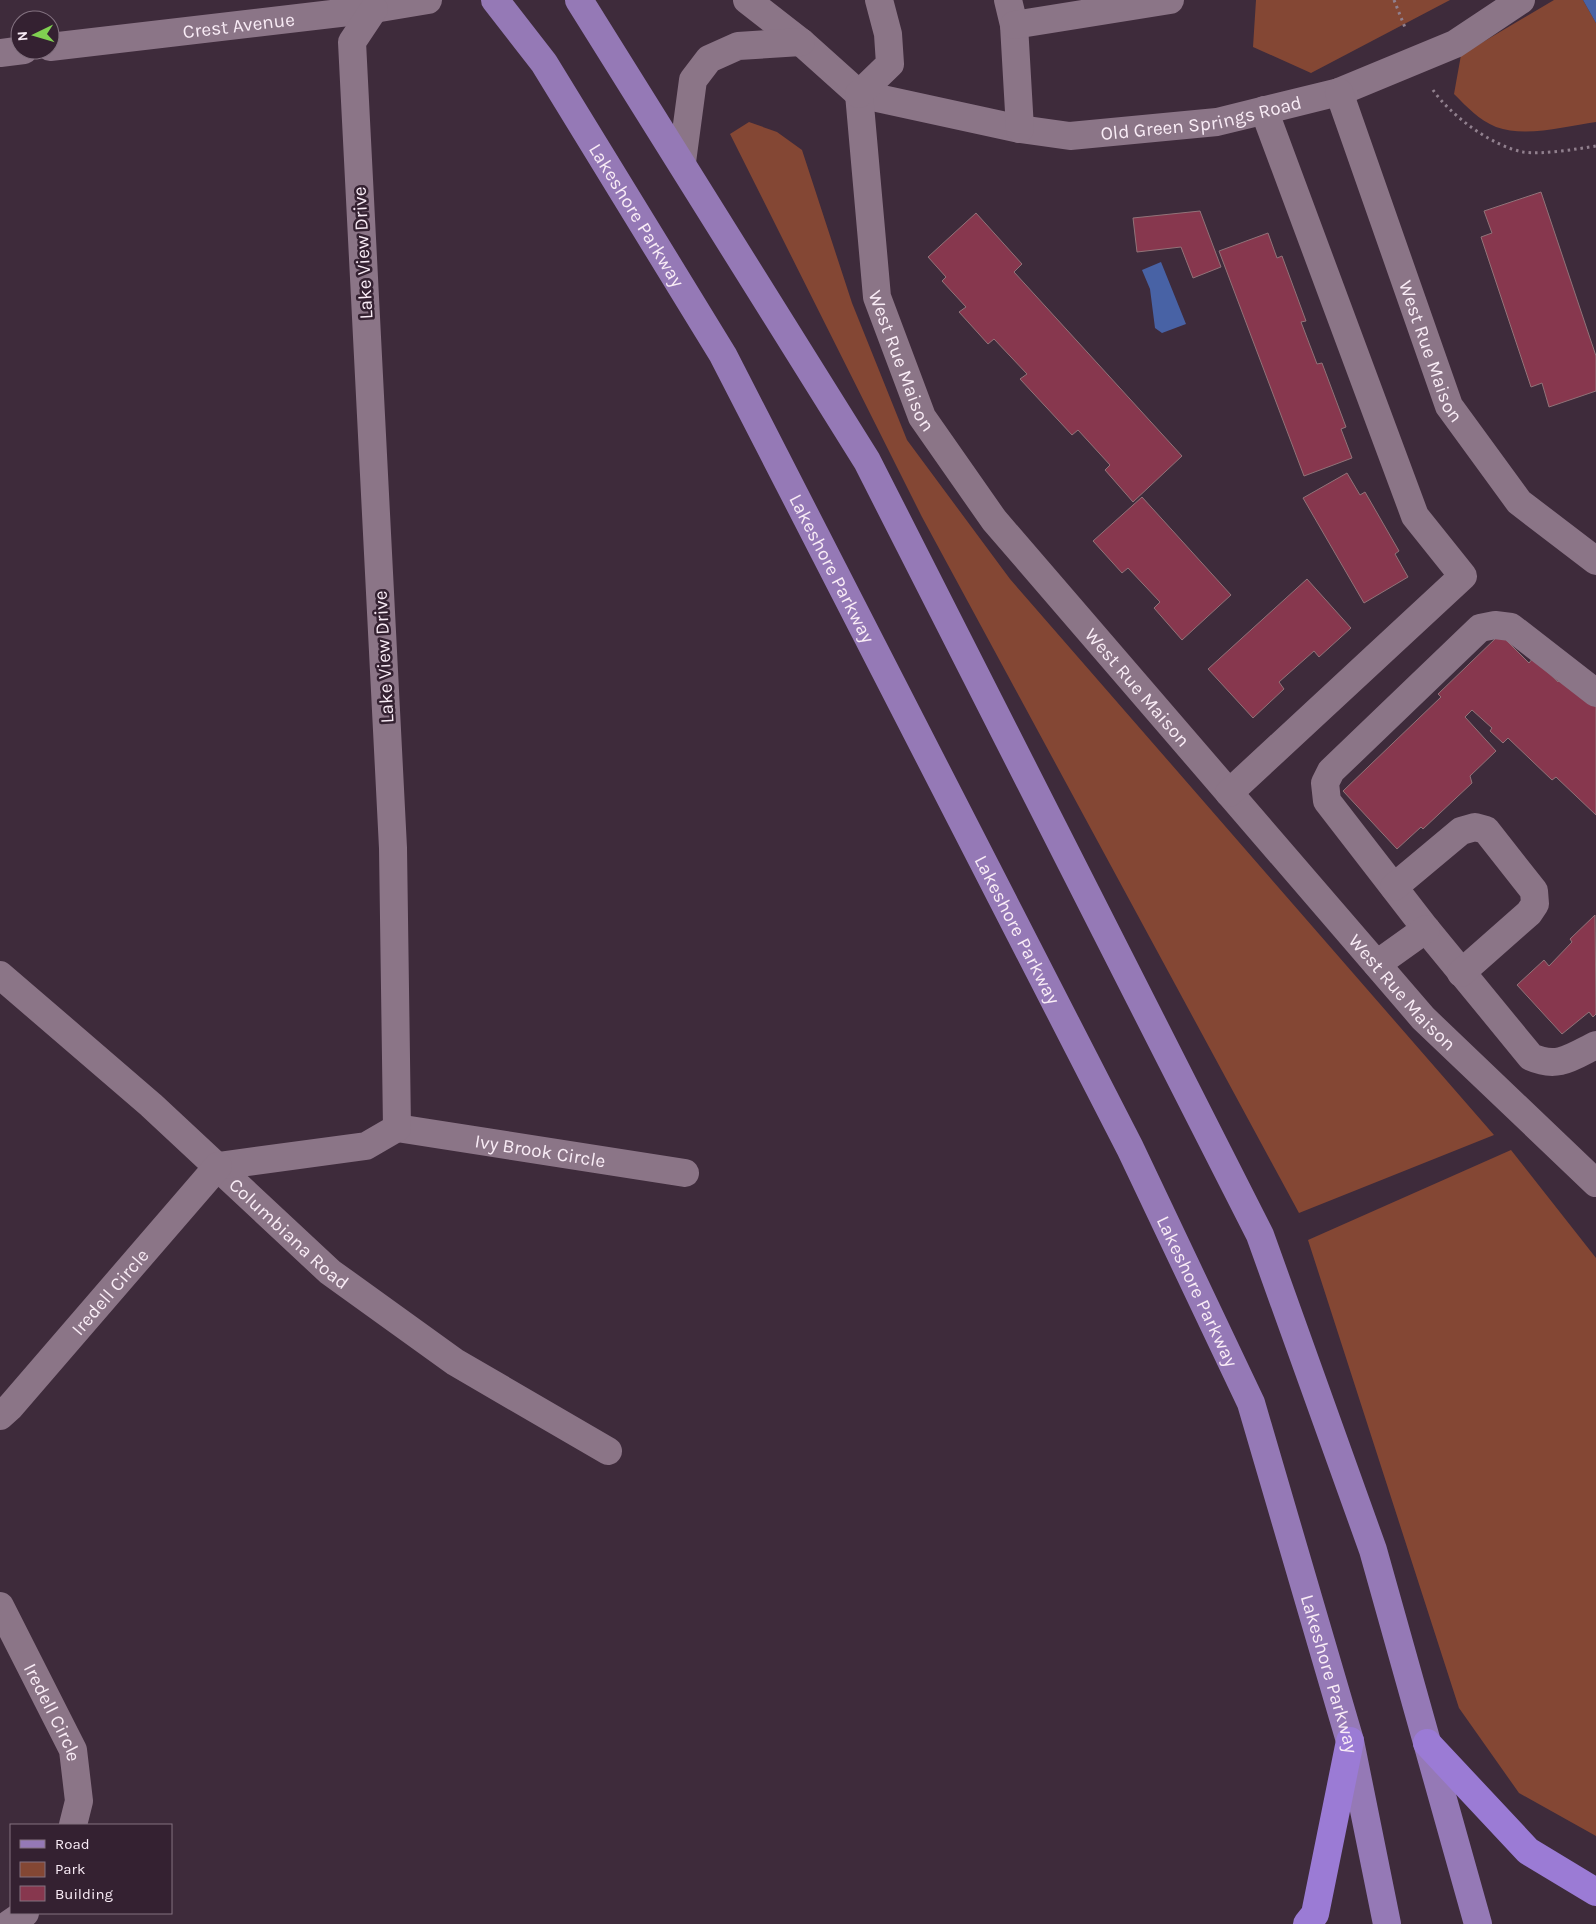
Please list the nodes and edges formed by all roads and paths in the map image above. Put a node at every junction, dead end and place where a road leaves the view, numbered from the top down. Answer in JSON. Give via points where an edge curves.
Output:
{"nodes":[{"id":1,"x":428,"y":0,"type":"edge"},
{"id":2,"x":495,"y":0,"type":"edge"},
{"id":3,"x":579,"y":0,"type":"edge"},
{"id":4,"x":748,"y":0,"type":"edge"},
{"id":5,"x":879,"y":0,"type":"edge"},
{"id":6,"x":1170,"y":0,"type":"edge"},
{"id":7,"x":1394,"y":0,"type":"edge"},
{"id":8,"x":1521,"y":0,"type":"edge"},
{"id":9,"x":374,"y":9,"type":"junction"},
{"id":10,"x":1011,"y":12,"type":"edge"},
{"id":11,"x":1408,"y":35,"type":"dead end"},
{"id":12,"x":801,"y":42,"type":"junction"},
{"id":13,"x":60,"y":46,"type":"edge"},
{"id":14,"x":1431,"y":86,"type":"dead end"},
{"id":15,"x":1339,"y":92,"type":"junction"},
{"id":16,"x":859,"y":94,"type":"junction"},
{"id":17,"x":1264,"y":110,"type":"junction"},
{"id":18,"x":1020,"y":129,"type":"junction"},
{"id":19,"x":1596,"y":146,"type":"edge"},
{"id":20,"x":682,"y":162,"type":"junction"},
{"id":21,"x":1596,"y":561,"type":"edge"},
{"id":22,"x":1596,"y":693,"type":"edge"},
{"id":23,"x":1229,"y":793,"type":"junction"},
{"id":24,"x":1394,"y":887,"type":"junction"},
{"id":25,"x":1426,"y":929,"type":"junction"},
{"id":26,"x":1377,"y":964,"type":"junction"},
{"id":27,"x":1461,"y":973,"type":"junction"},
{"id":28,"x":0,"y":975,"type":"edge"},
{"id":29,"x":1596,"y":1045,"type":"edge"},
{"id":30,"x":396,"y":1128,"type":"junction"},
{"id":31,"x":218,"y":1166,"type":"junction"},
{"id":32,"x":685,"y":1173,"type":"dead end"},
{"id":33,"x":1596,"y":1183,"type":"edge"},
{"id":34,"x":0,"y":1416,"type":"edge"},
{"id":35,"x":608,"y":1450,"type":"dead end"},
{"id":36,"x":0,"y":1606,"type":"edge"},
{"id":37,"x":1350,"y":1741,"type":"junction"},
{"id":38,"x":1427,"y":1743,"type":"junction"},
{"id":39,"x":73,"y":1824,"type":"edge"},
{"id":40,"x":1596,"y":1892,"type":"edge"},
{"id":41,"x":24,"y":1914,"type":"edge"},
{"id":42,"x":9,"y":1924,"type":"edge"},
{"id":43,"x":1307,"y":1924,"type":"edge"},
{"id":44,"x":1387,"y":1924,"type":"edge"},
{"id":45,"x":1478,"y":1924,"type":"edge"}],
"edges":[{"from":1,"to":9,"type":"street","name":"Crest Avenue"},
{"from":2,"to":37,"type":"main road","name":"Lakeshore Parkway","via":[[544,63],[723,355],[1130,1148],[1251,1403]]},
{"from":3,"to":20,"type":"main road"},
{"from":4,"to":12,"type":"street"},
{"from":5,"to":16,"type":"street","via":[[888,34],[890,64]]},
{"from":6,"to":10,"type":"street"},
{"from":7,"to":11,"type":"path"},
{"from":8,"to":15,"type":"street","name":"Old Green Springs Road","via":[[1454,44]]},
{"from":9,"to":13,"type":"street","name":"Crest Avenue"},
{"from":9,"to":30,"type":"street","name":"Lake View Drive","via":[[352,42],[393,848]]},
{"from":10,"to":18,"type":"street"},
{"from":12,"to":16,"type":"street"},
{"from":12,"to":20,"type":"street","via":[[738,46],[709,59],[693,80]]},
{"from":14,"to":19,"type":"path","via":[[1472,128],[1508,148],[1525,152]]},
{"from":15,"to":17,"type":"street","name":"Old Green Springs Road"},
{"from":15,"to":21,"type":"street","name":"West Rue Maison","via":[[1449,406],[1519,502]]},
{"from":16,"to":18,"type":"street","name":"Old Green Springs Road"},
{"from":16,"to":23,"type":"street","name":"West Rue Maison","via":[[877,297],[922,417],[994,520]]},
{"from":17,"to":18,"type":"street","name":"Old Green Springs Road","via":[[1217,122],[1070,136]]},
{"from":17,"to":23,"type":"street","via":[[1415,516],[1464,576]]},
{"from":20,"to":38,"type":"main road","via":[[867,461],[1260,1235],[1373,1550]]},
{"from":22,"to":24,"type":"street","via":[[1511,627],[1495,625],[1480,628],[1331,771],[1325,783],[1327,801]]},
{"from":23,"to":26,"type":"street","name":"West Rue Maison"},
{"from":24,"to":25,"type":"street"},
{"from":24,"to":27,"type":"street","via":[[1461,831],[1475,827],[1486,830],[1510,860],[1534,891],[1535,904]]},
{"from":25,"to":26,"type":"street"},
{"from":25,"to":27,"type":"street"},
{"from":26,"to":33,"type":"street","name":"West Rue Maison","via":[[1423,1018]]},
{"from":27,"to":29,"type":"street","via":[[1531,1057],[1545,1063],[1563,1062]]},
{"from":28,"to":31,"type":"street","name":"Columbiana Road"},
{"from":30,"to":31,"type":"street","via":[[366,1146]]},
{"from":30,"to":32,"type":"street","name":"Ivy Brook Circle"},
{"from":31,"to":34,"type":"street","name":"Iredell Circle"},
{"from":31,"to":35,"type":"street","name":"Columbiana Road","via":[[330,1272],[455,1362]]},
{"from":36,"to":39,"type":"street","name":"Iredell Circle","via":[[72,1750],[80,1801]]},
{"from":37,"to":43,"type":"highway","via":[[1315,1914]]},
{"from":37,"to":44,"type":"main road","name":"Lakeshore Parkway"},
{"from":38,"to":40,"type":"highway","via":[[1528,1851]]},
{"from":38,"to":45,"type":"main road"},
{"from":41,"to":42,"type":"street"}]}
